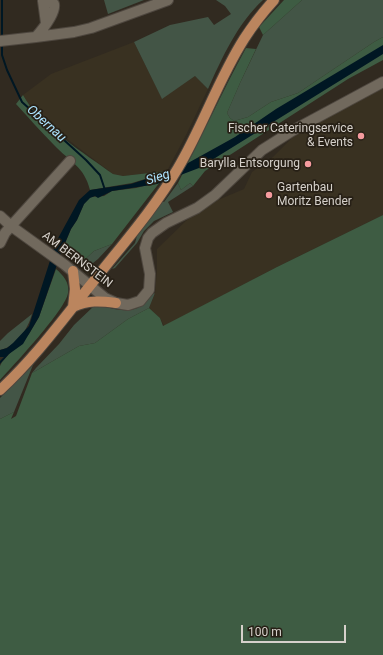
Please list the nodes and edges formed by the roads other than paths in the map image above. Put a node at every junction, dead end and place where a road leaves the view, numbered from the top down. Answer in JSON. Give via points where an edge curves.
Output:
{"nodes":[{"id":1,"x":168,"y":0,"type":"edge"},
{"id":2,"x":274,"y":0,"type":"edge"},
{"id":3,"x":46,"y":23,"type":"dead end"},
{"id":4,"x":36,"y":38,"type":"junction"},
{"id":5,"x":4,"y":41,"type":"edge"},
{"id":6,"x":383,"y":82,"type":"edge"},
{"id":7,"x":70,"y":161,"type":"dead end"},
{"id":8,"x":0,"y":216,"type":"edge"},
{"id":9,"x":11,"y":226,"type":"junction"},
{"id":10,"x":0,"y":243,"type":"edge"},
{"id":11,"x":69,"y":268,"type":"junction"},
{"id":12,"x":90,"y":286,"type":"junction"},
{"id":13,"x":116,"y":303,"type":"junction"},
{"id":14,"x":73,"y":307,"type":"junction"},
{"id":15,"x":0,"y":390,"type":"edge"}],
"edges":[{"from":1,"to":4,"type":"street","via":[[91,28]]},
{"from":2,"to":12,"type":"main road","via":[[253,26],[237,52],[178,168],[158,199]]},
{"from":3,"to":4,"type":"street"},
{"from":4,"to":5,"type":"street"},
{"from":6,"to":13,"type":"street","name":"AM BERNSTEIN","via":[[262,150],[230,182],[197,208],[158,228],[148,238],[145,248],[150,274],[148,290],[140,301],[128,305]]},
{"from":7,"to":9,"type":"street"},
{"from":8,"to":9,"type":"street","name":"AM BERNSTEIN"},
{"from":9,"to":10,"type":"street"},
{"from":9,"to":11,"type":"street","name":"AM BERNSTEIN"},
{"from":11,"to":12,"type":"street","name":"AM BERNSTEIN"},
{"from":11,"to":14,"type":"main road","via":[[75,289]]},
{"from":12,"to":13,"type":"street","name":"AM BERNSTEIN"},
{"from":12,"to":14,"type":"main road"},
{"from":13,"to":14,"type":"main road","via":[[93,300]]},
{"from":14,"to":15,"type":"main road"}]}
